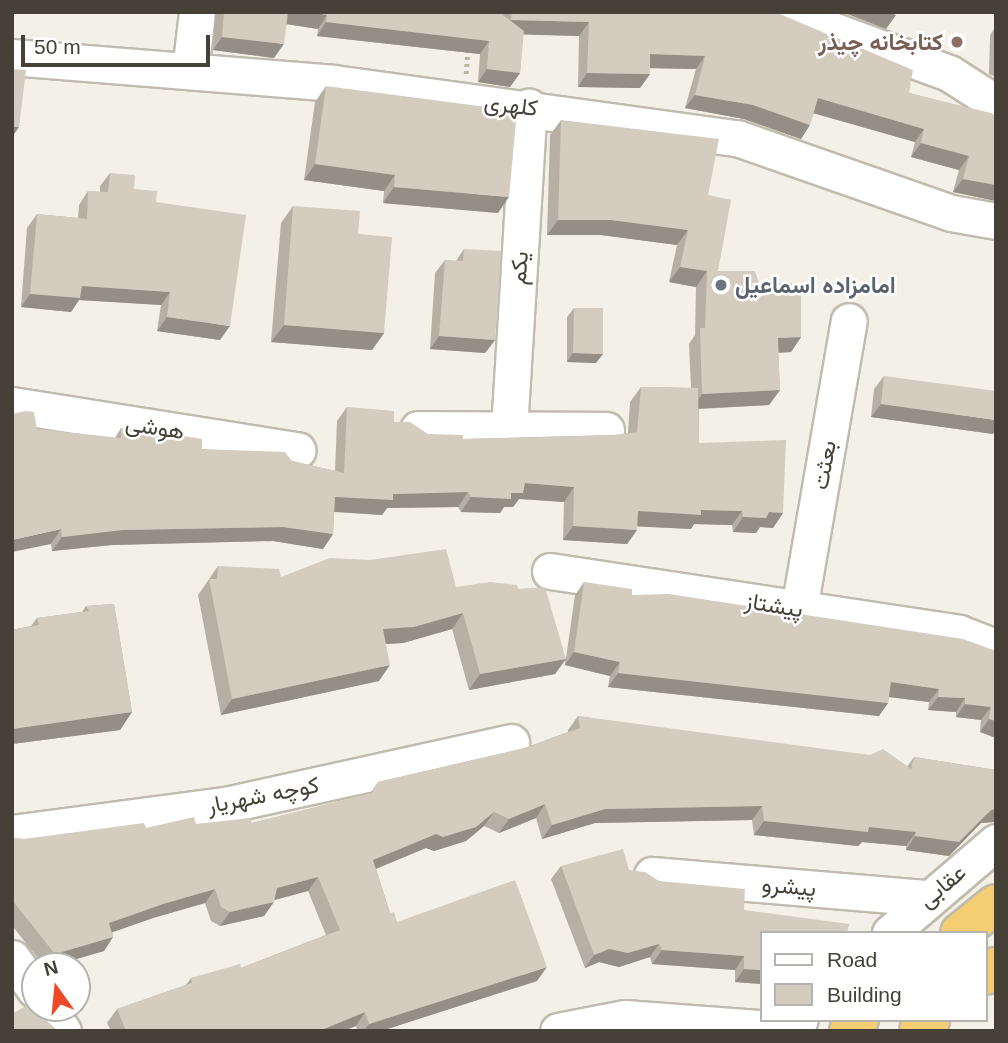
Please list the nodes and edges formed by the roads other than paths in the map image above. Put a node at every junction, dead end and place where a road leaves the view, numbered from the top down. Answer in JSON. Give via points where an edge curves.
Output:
{"nodes":[{"id":1,"x":197,"y":12,"type":"edge"},
{"id":2,"x":783,"y":12,"type":"edge"},
{"id":3,"x":12,"y":57,"type":"edge"},
{"id":4,"x":190,"y":71,"type":"junction"},
{"id":5,"x":996,"y":103,"type":"edge"},
{"id":6,"x":529,"y":107,"type":"junction"},
{"id":7,"x":996,"y":221,"type":"edge"},
{"id":8,"x":849,"y":321,"type":"dead end"},
{"id":9,"x":12,"y":405,"type":"edge"},
{"id":10,"x":418,"y":429,"type":"edge"},
{"id":11,"x":509,"y":430,"type":"junction"},
{"id":12,"x":606,"y":430,"type":"dead end"},
{"id":13,"x":297,"y":450,"type":"dead end"},
{"id":14,"x":550,"y":571,"type":"dead end"},
{"id":15,"x":799,"y":609,"type":"junction"},
{"id":16,"x":996,"y":647,"type":"edge"},
{"id":17,"x":511,"y":742,"type":"dead end"},
{"id":18,"x":12,"y":833,"type":"edge"},
{"id":19,"x":996,"y":842,"type":"edge"},
{"id":20,"x":652,"y":875,"type":"edge"},
{"id":21,"x":925,"y":898,"type":"junction"},
{"id":22,"x":996,"y":904,"type":"edge"},
{"id":23,"x":892,"y":931,"type":"edge"},
{"id":24,"x":962,"y":931,"type":"edge"},
{"id":25,"x":794,"y":1022,"type":"edge"},
{"id":26,"x":558,"y":1031,"type":"edge"}],
"edges":[{"from":1,"to":4,"type":"street"},
{"from":2,"to":5,"type":"street","via":[[949,73]]},
{"from":3,"to":4,"type":"street","name":"کلهری"},
{"from":4,"to":6,"type":"street","name":"کلهری"},
{"from":6,"to":7,"type":"street","name":"کلهری","via":[[737,138],[951,213]]},
{"from":6,"to":11,"type":"street","name":"یکم"},
{"from":8,"to":15,"type":"street","name":"بعثت"},
{"from":9,"to":13,"type":"street","name":"هوشی"},
{"from":10,"to":11,"type":"street"},
{"from":11,"to":12,"type":"street"},
{"from":14,"to":15,"type":"street","name":"پیشتاز"},
{"from":15,"to":16,"type":"street","name":"پیشتاز","via":[[960,633]]},
{"from":17,"to":18,"type":"street","name":"کوچه شهریار","via":[[225,805]]},
{"from":19,"to":21,"type":"street","name":"عقابی"},
{"from":20,"to":21,"type":"street","name":"پیشرو"},
{"from":21,"to":23,"type":"street","name":"عقابی"},
{"from":22,"to":24,"type":"highway"},
{"from":25,"to":26,"type":"street","via":[[772,1029],[625,1018]]}]}
